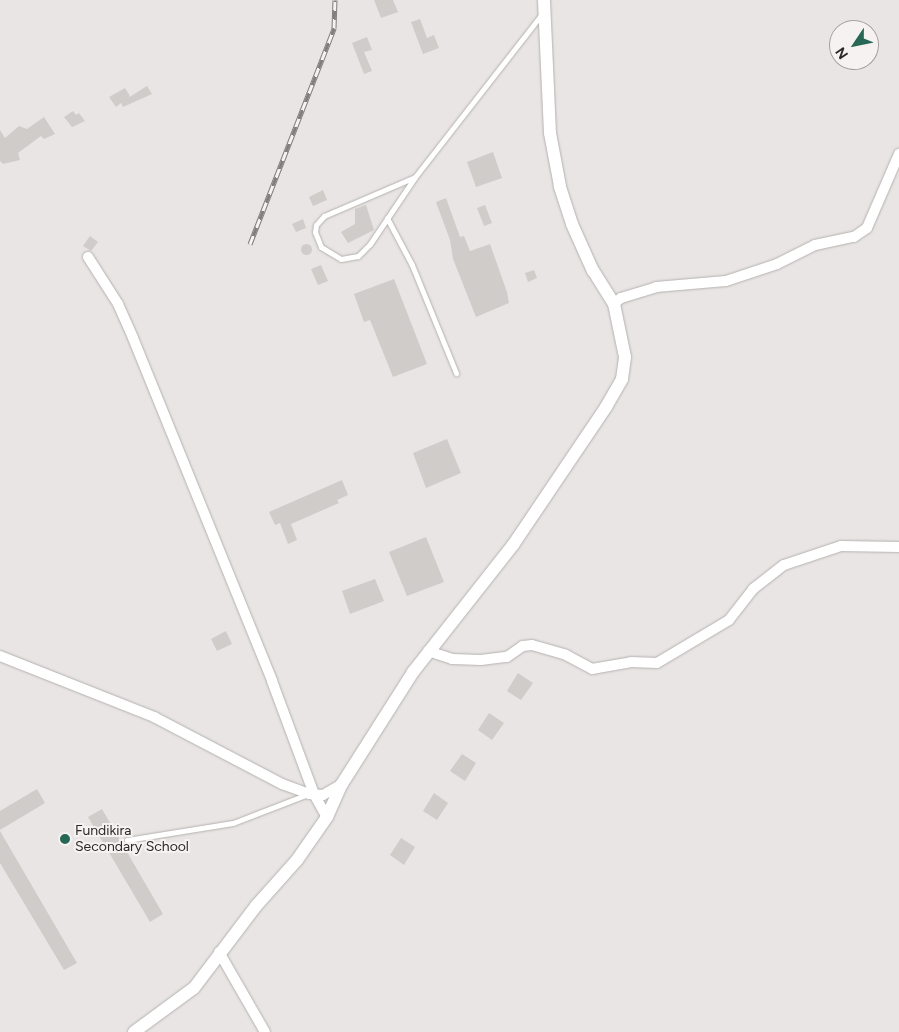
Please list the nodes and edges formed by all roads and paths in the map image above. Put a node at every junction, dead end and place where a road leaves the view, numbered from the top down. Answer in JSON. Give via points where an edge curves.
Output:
{"nodes":[{"id":1,"x":544,"y":6,"type":"edge"},
{"id":2,"x":899,"y":154,"type":"edge"},
{"id":3,"x":415,"y":177,"type":"junction"},
{"id":4,"x":388,"y":218,"type":"junction"},
{"id":5,"x":88,"y":257,"type":"dead end"},
{"id":6,"x":614,"y":304,"type":"junction"},
{"id":7,"x":456,"y":373,"type":"dead end"},
{"id":8,"x":899,"y":547,"type":"edge"},
{"id":9,"x":428,"y":651,"type":"junction"},
{"id":10,"x":0,"y":656,"type":"edge"},
{"id":11,"x":342,"y":784,"type":"junction"},
{"id":12,"x":311,"y":794,"type":"junction"},
{"id":13,"x":327,"y":817,"type":"junction"},
{"id":14,"x":127,"y":840,"type":"dead end"},
{"id":15,"x":220,"y":952,"type":"junction"},
{"id":16,"x":134,"y":1032,"type":"edge"},
{"id":17,"x":265,"y":1032,"type":"edge"}],
"edges":[{"from":1,"to":3,"type":"lane"},
{"from":1,"to":6,"type":"street","via":[[550,133],[560,186],[593,271]]},
{"from":2,"to":6,"type":"street","via":[[867,228],[854,237],[814,245],[777,264],[726,281],[656,287],[621,298]]},
{"from":3,"to":4,"type":"lane"},
{"from":3,"to":4,"type":"lane","via":[[324,216],[316,225],[317,240],[334,258],[358,256]]},
{"from":4,"to":7,"type":"lane","via":[[412,265]]},
{"from":5,"to":12,"type":"street","via":[[118,304],[134,338],[268,672]]},
{"from":6,"to":9,"type":"street","via":[[625,357],[618,386],[513,544]]},
{"from":8,"to":9,"type":"street","via":[[841,546],[784,565],[753,589],[729,620],[657,663],[631,662],[592,669],[566,655],[532,645],[523,646],[507,657],[481,660],[452,660]]},
{"from":9,"to":11,"type":"street"},
{"from":10,"to":12,"type":"street","via":[[154,717],[282,784]]},
{"from":11,"to":12,"type":"street","via":[[323,795]]},
{"from":11,"to":13,"type":"street"},
{"from":12,"to":13,"type":"street"},
{"from":12,"to":14,"type":"lane","via":[[233,823]]},
{"from":13,"to":15,"type":"street","via":[[297,860]]},
{"from":15,"to":16,"type":"street","via":[[194,988]]},
{"from":15,"to":17,"type":"street"}]}
